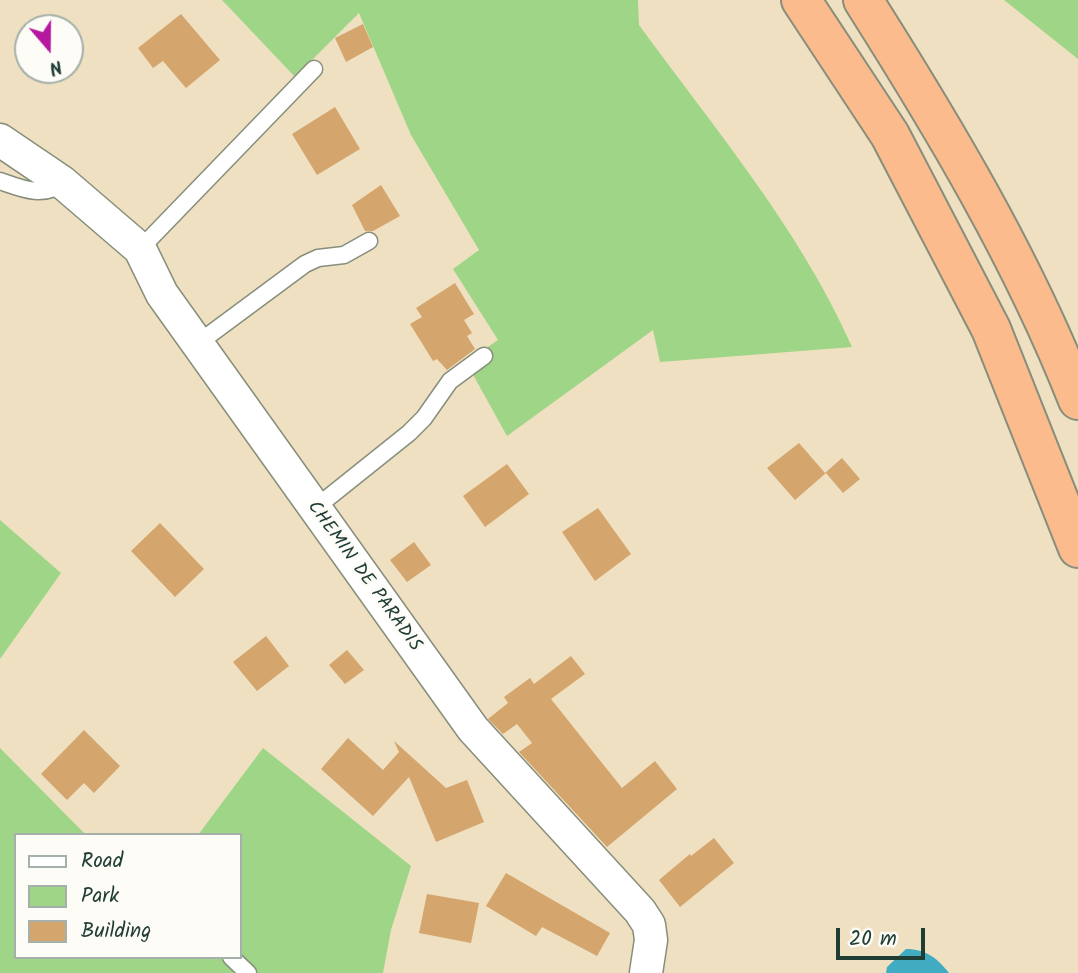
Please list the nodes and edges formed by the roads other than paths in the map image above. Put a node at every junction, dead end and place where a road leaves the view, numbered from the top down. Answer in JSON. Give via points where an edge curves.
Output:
{"nodes":[{"id":1,"x":801,"y":0,"type":"edge"},
{"id":2,"x":863,"y":0,"type":"edge"},
{"id":3,"x":314,"y":69,"type":"dead end"},
{"id":4,"x":0,"y":140,"type":"edge"},
{"id":5,"x":0,"y":181,"type":"edge"},
{"id":6,"x":62,"y":182,"type":"junction"},
{"id":7,"x":369,"y":241,"type":"dead end"},
{"id":8,"x":140,"y":249,"type":"junction"},
{"id":9,"x":197,"y":344,"type":"junction"},
{"id":10,"x":484,"y":356,"type":"dead end"},
{"id":11,"x":1078,"y":400,"type":"edge"},
{"id":12,"x":314,"y":509,"type":"junction"},
{"id":13,"x":1078,"y":548,"type":"edge"},
{"id":14,"x":233,"y":959,"type":"edge"},
{"id":15,"x":248,"y":973,"type":"edge"},
{"id":16,"x":646,"y":973,"type":"edge"}],
"edges":[{"from":1,"to":13,"type":"highway","via":[[890,135],[992,329]]},
{"from":2,"to":11,"type":"highway","via":[[979,193],[1031,292]]},
{"from":3,"to":8,"type":"lane"},
{"from":4,"to":6,"type":"street","name":"CHEMIN DE PARADIS"},
{"from":5,"to":6,"type":"lane","via":[[45,192]]},
{"from":6,"to":8,"type":"street","name":"CHEMIN DE PARADIS"},
{"from":7,"to":9,"type":"lane","via":[[344,255],[305,264]]},
{"from":8,"to":9,"type":"street","name":"CHEMIN DE PARADIS","via":[[162,294]]},
{"from":9,"to":12,"type":"street","name":"CHEMIN DE PARADIS"},
{"from":10,"to":12,"type":"lane","via":[[450,381],[409,433]]},
{"from":12,"to":16,"type":"street","name":"CHEMIN DE PARADIS","via":[[473,729],[640,911],[651,940]]},
{"from":14,"to":15,"type":"lane"}]}
